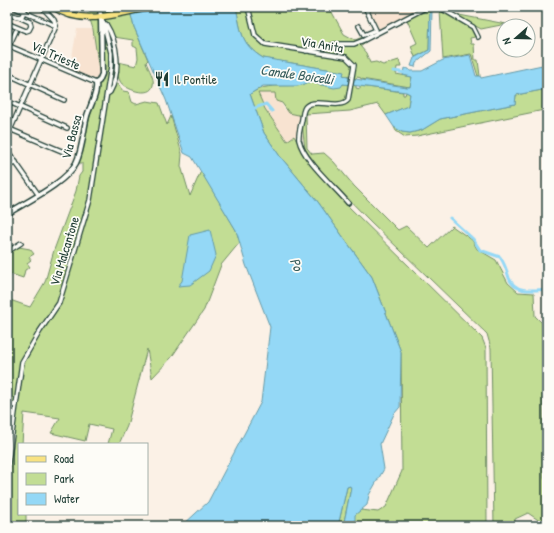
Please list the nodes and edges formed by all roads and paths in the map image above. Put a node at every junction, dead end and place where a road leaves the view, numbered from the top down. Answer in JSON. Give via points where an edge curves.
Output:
{"nodes":[{"id":1,"x":13,"y":7,"type":"edge"},
{"id":2,"x":26,"y":7,"type":"edge"},
{"id":3,"x":42,"y":7,"type":"edge"},
{"id":4,"x":54,"y":7,"type":"edge"},
{"id":5,"x":150,"y":7,"type":"edge"},
{"id":6,"x":248,"y":7,"type":"edge"},
{"id":7,"x":365,"y":7,"type":"edge"},
{"id":8,"x":427,"y":7,"type":"edge"},
{"id":9,"x":439,"y":7,"type":"edge"},
{"id":10,"x":100,"y":8,"type":"edge"},
{"id":11,"x":22,"y":16,"type":"junction"},
{"id":12,"x":101,"y":18,"type":"junction"},
{"id":13,"x":102,"y":25,"type":"junction"},
{"id":14,"x":56,"y":26,"type":"junction"},
{"id":15,"x":360,"y":26,"type":"dead end"},
{"id":16,"x":17,"y":29,"type":"junction"},
{"id":17,"x":105,"y":29,"type":"junction"},
{"id":18,"x":377,"y":32,"type":"junction"},
{"id":19,"x":100,"y":35,"type":"junction"},
{"id":20,"x":478,"y":36,"type":"dead end"},
{"id":21,"x":8,"y":45,"type":"edge"},
{"id":22,"x":7,"y":50,"type":"edge"},
{"id":23,"x":306,"y":51,"type":"junction"},
{"id":24,"x":41,"y":60,"type":"junction"},
{"id":25,"x":7,"y":74,"type":"edge"},
{"id":26,"x":96,"y":83,"type":"junction"},
{"id":27,"x":30,"y":84,"type":"junction"},
{"id":28,"x":107,"y":94,"type":"junction"},
{"id":29,"x":64,"y":100,"type":"dead end"},
{"id":30,"x":7,"y":101,"type":"edge"},
{"id":31,"x":20,"y":107,"type":"junction"},
{"id":32,"x":67,"y":128,"type":"dead end"},
{"id":33,"x":9,"y":129,"type":"edge"},
{"id":34,"x":7,"y":137,"type":"edge"},
{"id":35,"x":7,"y":150,"type":"edge"},
{"id":36,"x":64,"y":152,"type":"dead end"},
{"id":37,"x":16,"y":162,"type":"junction"},
{"id":38,"x":7,"y":167,"type":"edge"},
{"id":39,"x":38,"y":194,"type":"junction"},
{"id":40,"x":348,"y":203,"type":"dead end"},
{"id":41,"x":7,"y":214,"type":"edge"},
{"id":42,"x":21,"y":243,"type":"dead end"},
{"id":43,"x":7,"y":252,"type":"edge"},
{"id":44,"x":16,"y":404,"type":"junction"},
{"id":45,"x":7,"y":409,"type":"edge"},
{"id":46,"x":7,"y":470,"type":"edge"}],
"edges":[{"from":1,"to":11,"type":"street"},
{"from":2,"to":11,"type":"street"},
{"from":3,"to":14,"type":"street"},
{"from":4,"to":12,"type":"main road","via":[[74,17]]},
{"from":5,"to":12,"type":"main road"},
{"from":6,"to":23,"type":"street","name":"Via Anita","via":[[255,35],[260,41],[267,45]]},
{"from":7,"to":18,"type":"street"},
{"from":8,"to":18,"type":"street"},
{"from":9,"to":20,"type":"street","via":[[473,27]]},
{"from":10,"to":12,"type":"street"},
{"from":11,"to":14,"type":"street"},
{"from":11,"to":16,"type":"street","via":[[11,15],[7,19],[9,24]]},
{"from":11,"to":16,"type":"street","via":[[31,23],[31,28],[27,32]]},
{"from":12,"to":13,"type":"street"},
{"from":13,"to":17,"type":"street","name":"Via Malcantone"},
{"from":13,"to":19,"type":"street","name":"Via Bassa"},
{"from":13,"to":28,"type":"street","name":"Via Malcantone","via":[[106,24],[110,32],[116,60],[115,80]]},
{"from":14,"to":24,"type":"street"},
{"from":15,"to":18,"type":"street","via":[[364,35]]},
{"from":16,"to":21,"type":"street"},
{"from":17,"to":19,"type":"street"},
{"from":17,"to":28,"type":"street","name":"Via Malcantone","via":[[112,61]]},
{"from":18,"to":23,"type":"street","via":[[354,44],[334,44]]},
{"from":19,"to":26,"type":"street","name":"Via Bassa","via":[[102,72]]},
{"from":21,"to":22,"type":"street"},
{"from":21,"to":24,"type":"street","name":"Via Trieste"},
{"from":23,"to":40,"type":"street","name":"Via Anita","via":[[348,58],[354,65],[350,97],[345,103],[312,103],[305,107],[299,135],[300,143],[310,160]]},
{"from":24,"to":26,"type":"street","name":"Via Trieste"},
{"from":24,"to":27,"type":"street"},
{"from":25,"to":27,"type":"street"},
{"from":26,"to":39,"type":"street","name":"Via Bassa","via":[[97,89],[76,163],[60,180]]},
{"from":27,"to":29,"type":"street"},
{"from":27,"to":31,"type":"street"},
{"from":28,"to":44,"type":"street","name":"Via Malcantone","via":[[90,200],[59,303],[22,362]]},
{"from":30,"to":31,"type":"street"},
{"from":31,"to":32,"type":"street"},
{"from":31,"to":33,"type":"street"},
{"from":33,"to":34,"type":"street"},
{"from":33,"to":36,"type":"street"},
{"from":35,"to":37,"type":"street"},
{"from":37,"to":38,"type":"street"},
{"from":37,"to":39,"type":"street"},
{"from":39,"to":41,"type":"street","name":"Via Bassa"},
{"from":42,"to":43,"type":"street"},
{"from":44,"to":45,"type":"street"},
{"from":44,"to":46,"type":"street","name":"Via Malcantone"}]}
